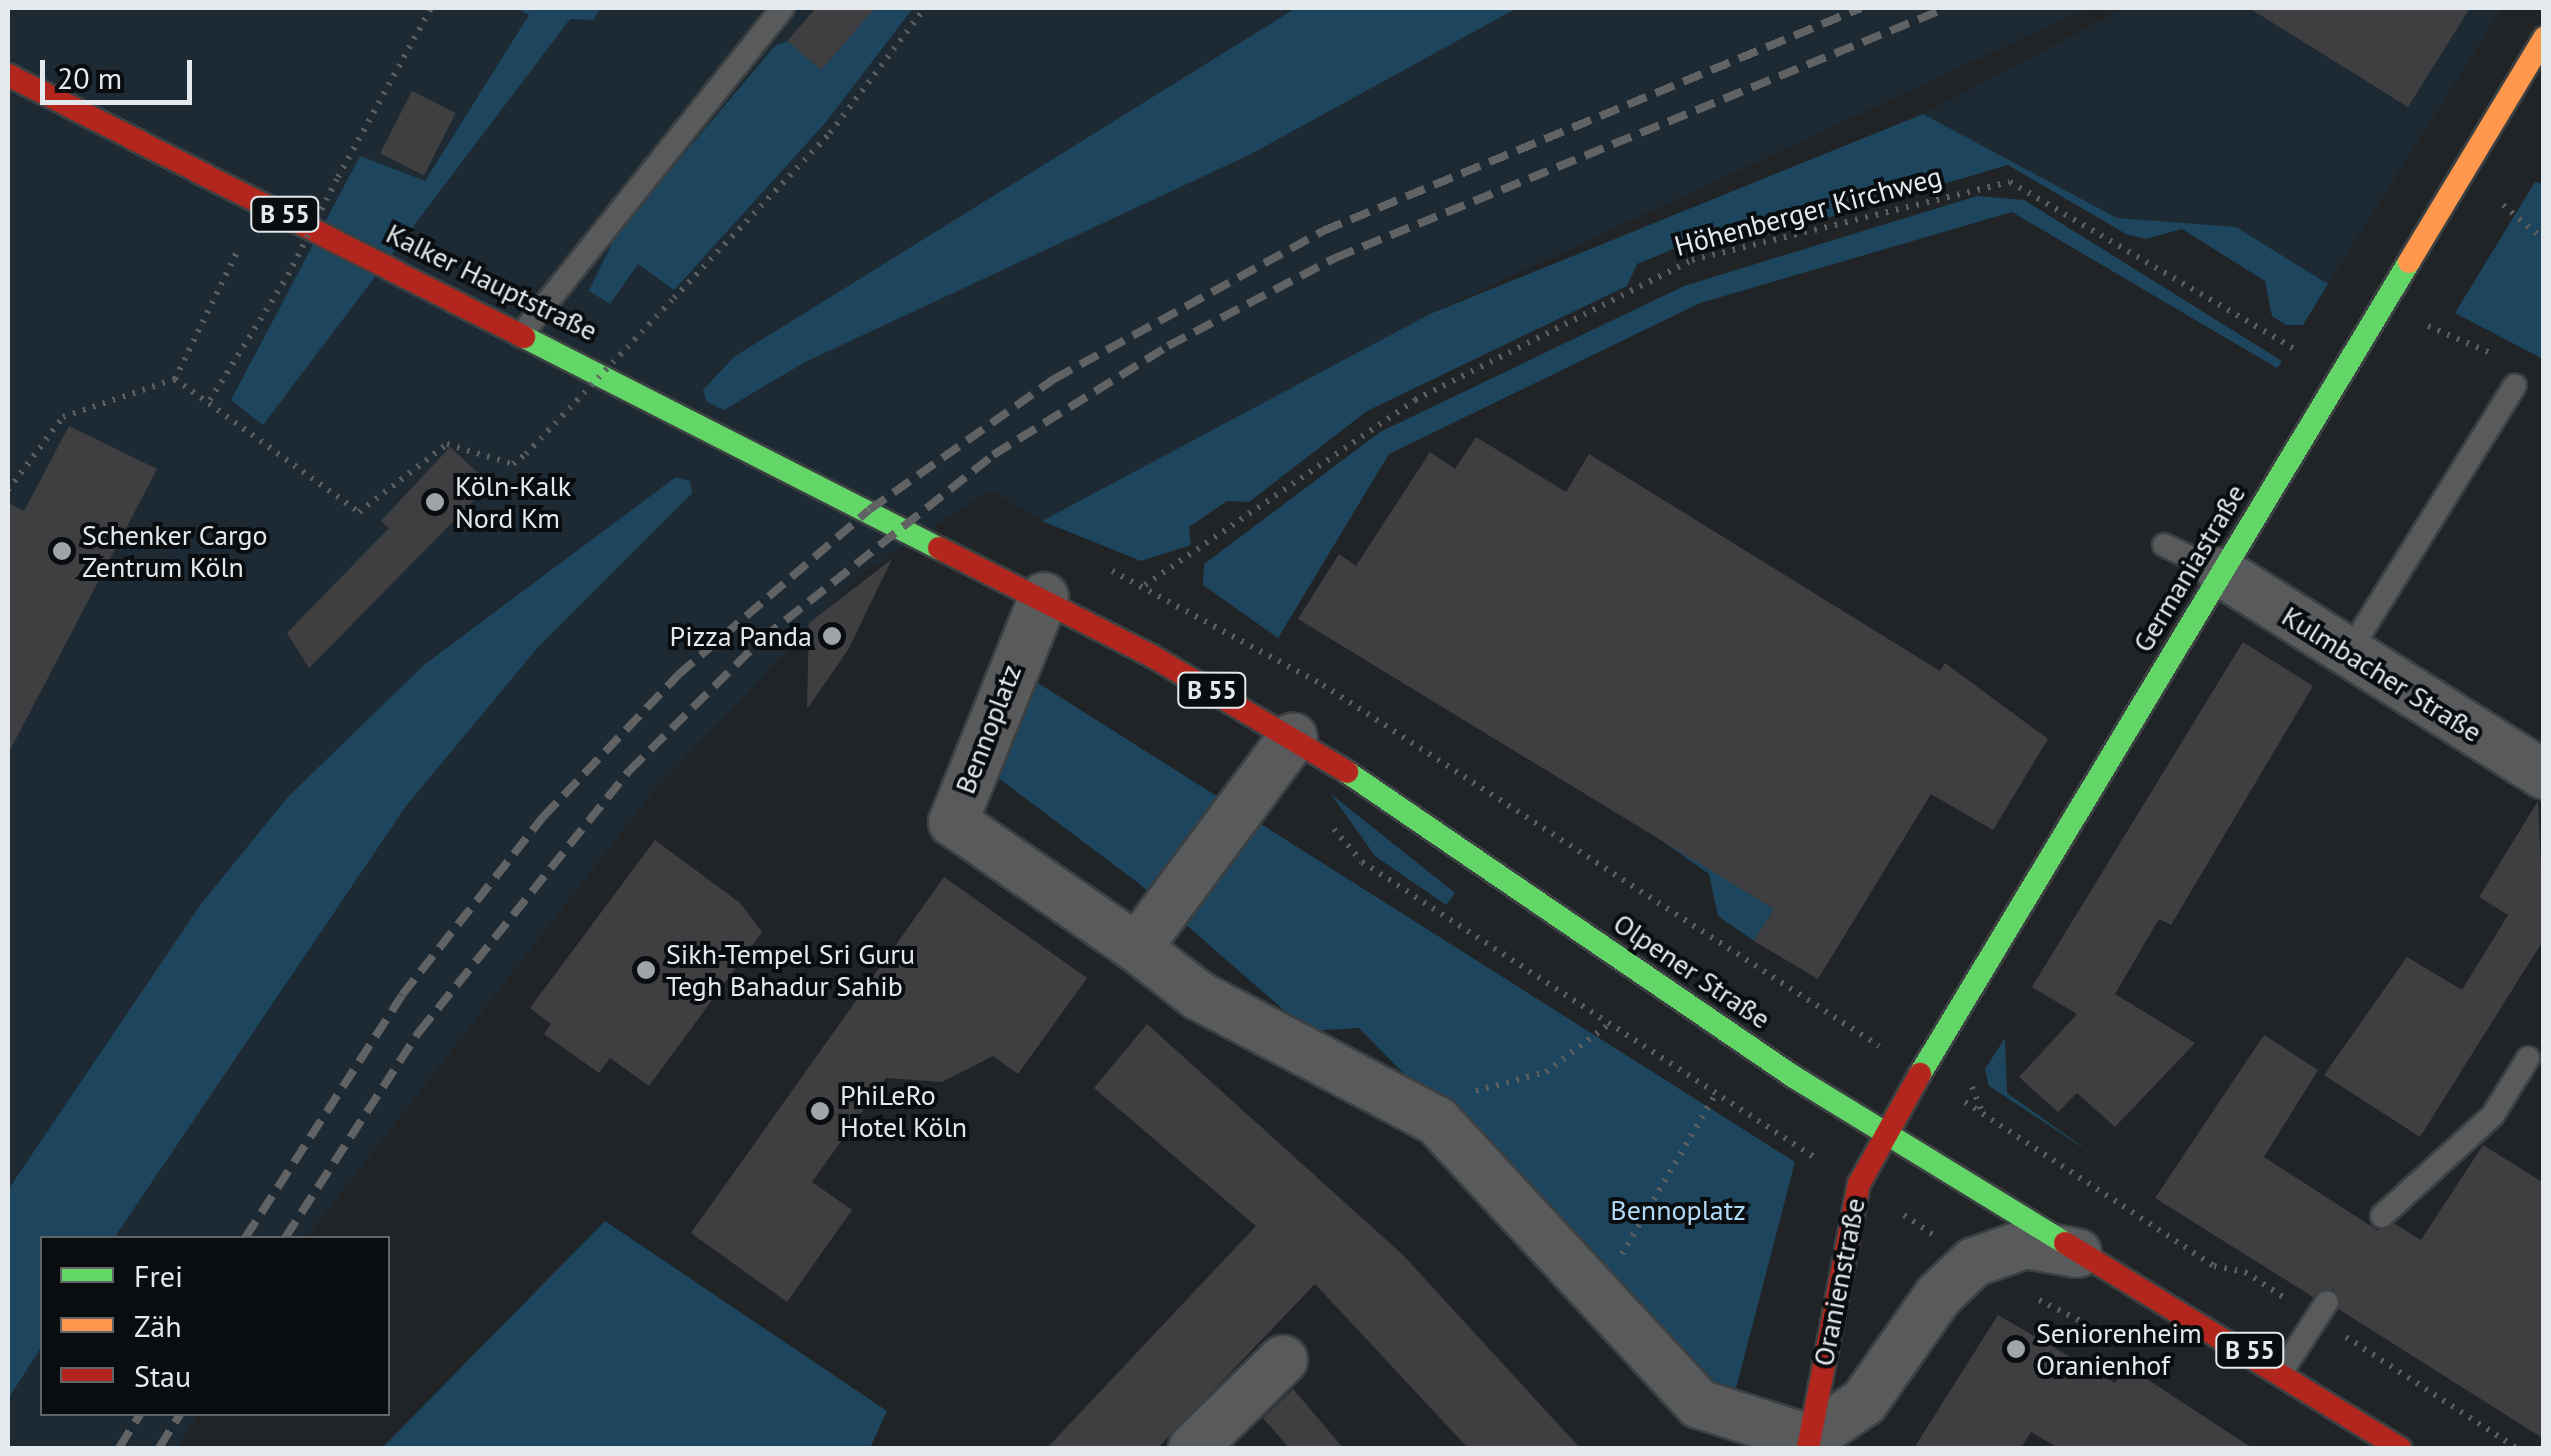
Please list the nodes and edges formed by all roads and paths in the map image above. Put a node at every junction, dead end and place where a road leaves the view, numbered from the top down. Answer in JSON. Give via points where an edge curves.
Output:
{"nodes":[{"id":1,"x":431,"y":8,"type":"edge"},
{"id":2,"x":783,"y":8,"type":"edge"},
{"id":3,"x":924,"y":8,"type":"edge"},
{"id":4,"x":2544,"y":38,"type":"edge"},
{"id":5,"x":8,"y":75,"type":"edge"},
{"id":6,"x":2500,"y":202,"type":"dead end"},
{"id":7,"x":244,"y":238,"type":"dead end"},
{"id":8,"x":2544,"y":240,"type":"edge"},
{"id":9,"x":2427,"y":326,"type":"dead end"},
{"id":10,"x":524,"y":331,"type":"junction"},
{"id":11,"x":2510,"y":361,"type":"dead end"},
{"id":12,"x":2338,"y":378,"type":"junction"},
{"id":13,"x":175,"y":379,"type":"junction"},
{"id":14,"x":2515,"y":385,"type":"dead end"},
{"id":15,"x":210,"y":400,"type":"junction"},
{"id":16,"x":8,"y":490,"type":"edge"},
{"id":17,"x":2164,"y":545,"type":"dead end"},
{"id":18,"x":947,"y":547,"type":"joint"},
{"id":19,"x":2221,"y":572,"type":"junction"},
{"id":20,"x":1044,"y":597,"type":"junction"},
{"id":21,"x":2348,"y":652,"type":"junction"},
{"id":22,"x":1293,"y":737,"type":"junction"},
{"id":23,"x":2544,"y":775,"type":"edge"},
{"id":24,"x":1268,"y":776,"type":"junction"},
{"id":25,"x":1137,"y":948,"type":"junction"},
{"id":26,"x":1608,"y":1026,"type":"junction"},
{"id":27,"x":2528,"y":1058,"type":"dead end"},
{"id":28,"x":1919,"y":1073,"type":"junction"},
{"id":29,"x":1716,"y":1095,"type":"junction"},
{"id":30,"x":1436,"y":1122,"type":"junction"},
{"id":31,"x":1886,"y":1129,"type":"junction"},
{"id":32,"x":1859,"y":1184,"type":"junction"},
{"id":33,"x":2382,"y":1216,"type":"dead end"},
{"id":34,"x":2094,"y":1260,"type":"junction"},
{"id":35,"x":1601,"y":1295,"type":"junction"},
{"id":36,"x":2322,"y":1310,"type":"junction"},
{"id":37,"x":1283,"y":1360,"type":"dead end"},
{"id":38,"x":2282,"y":1371,"type":"junction"},
{"id":39,"x":1808,"y":1444,"type":"edge"},
{"id":40,"x":1193,"y":1448,"type":"edge"},
{"id":41,"x":2400,"y":1448,"type":"edge"},
{"id":42,"x":2516,"y":1448,"type":"edge"}],
"edges":[{"from":1,"to":15,"type":"path","bridge":true,"via":[[288,275]]},
{"from":2,"to":10,"type":"lane"},
{"from":3,"to":15,"type":"path","bridge":true,"via":[[830,133],[512,464],[448,444],[359,512]]},
{"from":4,"to":12,"type":"main road","name":"Germaniastraße"},
{"from":5,"to":10,"type":"main road","name":"Kalker Hauptstraße","number":"B 55"},
{"from":6,"to":8,"type":"path"},
{"from":7,"to":13,"type":"path"},
{"from":9,"to":11,"type":"path"},
{"from":10,"to":18,"type":"main road","name":"Kalker Hauptstraße","number":"B 55"},
{"from":12,"to":19,"type":"main road","name":"Germaniastraße"},
{"from":12,"to":28,"type":"path","name":"Höhenberger Kirchweg","via":[[2010,182],[1692,260],[1414,400],[1144,586],[1323,685]]},
{"from":13,"to":15,"type":"path"},
{"from":13,"to":16,"type":"path","via":[[63,417]]},
{"from":14,"to":21,"type":"lane"},
{"from":17,"to":19,"type":"lane"},
{"from":18,"to":20,"type":"main road","name":"Olpener Straße","number":"B 55"},
{"from":19,"to":21,"type":"street","name":"Kulmbacher Straße"},
{"from":19,"to":28,"type":"main road","name":"Germaniastraße"},
{"from":20,"to":22,"type":"main road","name":"Olpener Straße","number":"B 55"},
{"from":20,"to":25,"type":"street","name":"Bennoplatz","via":[[952,822]]},
{"from":21,"to":23,"type":"street","name":"Kulmbacher Straße"},
{"from":22,"to":24,"type":"street"},
{"from":22,"to":31,"type":"main road","name":"Olpener Straße","number":"B 55","via":[[1794,1077]]},
{"from":24,"to":25,"type":"street"},
{"from":24,"to":26,"type":"path","via":[[1362,862]]},
{"from":25,"to":30,"type":"street","name":"Bennoplatz","via":[[1199,996]]},
{"from":26,"to":29,"type":"path"},
{"from":26,"to":30,"type":"path","via":[[1546,1072],[1465,1094]]},
{"from":27,"to":33,"type":"lane","via":[[2493,1115]]},
{"from":28,"to":31,"type":"main road","name":"Germaniastraße"},
{"from":28,"to":36,"type":"path","via":[[2214,1266],[2244,1272]]},
{"from":29,"to":32,"type":"path"},
{"from":29,"to":35,"type":"path"},
{"from":30,"to":35,"type":"street","name":"Bennoplatz"},
{"from":31,"to":32,"type":"main road","name":"Oranienstraße"},
{"from":31,"to":34,"type":"main road","name":"Olpener Straße","number":"B 55"},
{"from":32,"to":39,"type":"main road","name":"Oranienstraße"},
{"from":34,"to":38,"type":"main road","name":"Olpener Straße","number":"B 55"},
{"from":34,"to":39,"type":"street","name":"Oranienstraße","via":[[2037,1243],[1974,1262],[1928,1308],[1864,1402]]},
{"from":35,"to":39,"type":"street","name":"Bennoplatz","via":[[1700,1404]]},
{"from":36,"to":38,"type":"lane"},
{"from":36,"to":42,"type":"path"},
{"from":37,"to":40,"type":"street"},
{"from":38,"to":41,"type":"main road","name":"Olpener Straße","number":"B 55"}]}
